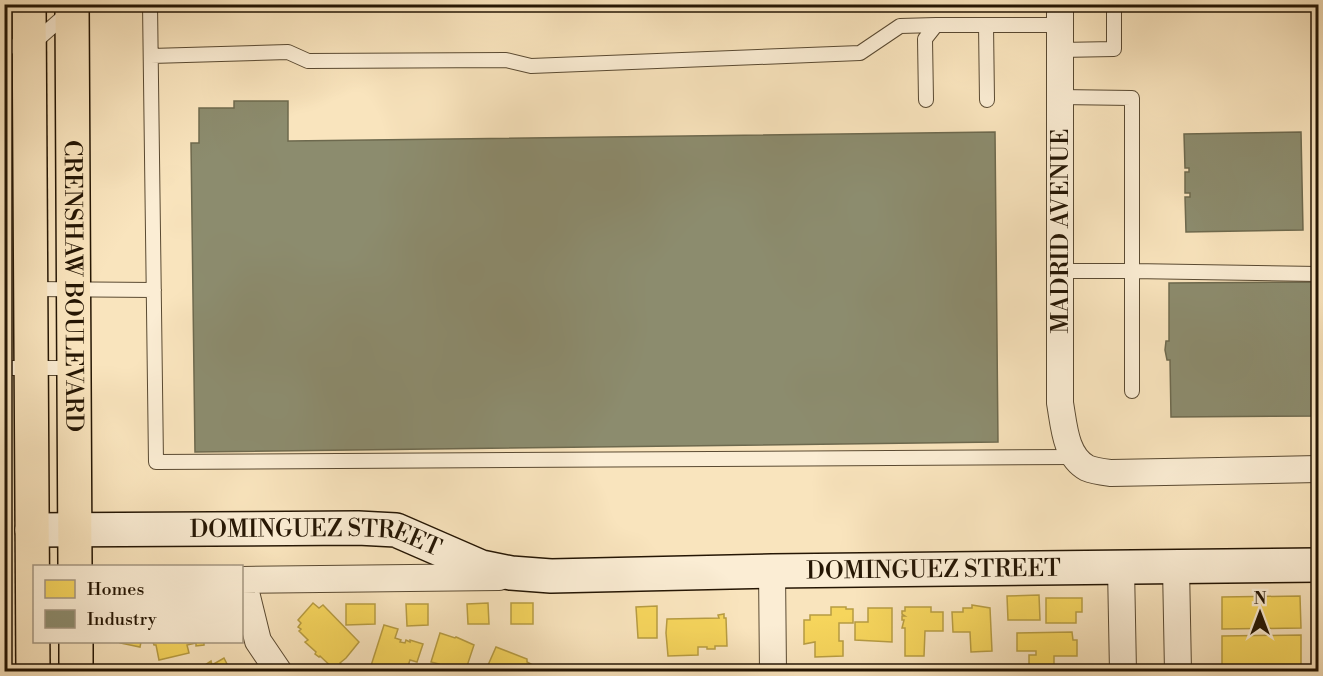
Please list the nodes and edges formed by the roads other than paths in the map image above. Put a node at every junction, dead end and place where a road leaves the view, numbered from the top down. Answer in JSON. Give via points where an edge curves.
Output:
{"nodes":[{"id":1,"x":29,"y":4,"type":"edge"},
{"id":2,"x":150,"y":4,"type":"edge"},
{"id":3,"x":1114,"y":4,"type":"edge"},
{"id":4,"x":70,"y":6,"type":"edge"},
{"id":5,"x":1060,"y":15,"type":"edge"},
{"id":6,"x":936,"y":25,"type":"junction"},
{"id":7,"x":986,"y":25,"type":"junction"},
{"id":8,"x":17,"y":46,"type":"edge"},
{"id":9,"x":1060,"y":50,"type":"junction"},
{"id":10,"x":151,"y":56,"type":"junction"},
{"id":11,"x":1060,"y":97,"type":"junction"},
{"id":12,"x":926,"y":100,"type":"dead end"},
{"id":13,"x":987,"y":100,"type":"dead end"},
{"id":14,"x":1060,"y":271,"type":"junction"},
{"id":15,"x":1132,"y":272,"type":"junction"},
{"id":16,"x":1318,"y":274,"type":"edge"},
{"id":17,"x":31,"y":289,"type":"junction"},
{"id":18,"x":74,"y":289,"type":"junction"},
{"id":19,"x":154,"y":290,"type":"junction"},
{"id":20,"x":18,"y":368,"type":"edge"},
{"id":21,"x":74,"y":368,"type":"junction"},
{"id":22,"x":1132,"y":391,"type":"dead end"},
{"id":23,"x":1074,"y":457,"type":"junction"},
{"id":24,"x":1318,"y":469,"type":"edge"},
{"id":25,"x":32,"y":531,"type":"junction"},
{"id":26,"x":75,"y":531,"type":"junction"},
{"id":27,"x":75,"y":565,"type":"edge"},
{"id":28,"x":1318,"y":565,"type":"edge"},
{"id":29,"x":1176,"y":567,"type":"junction"},
{"id":30,"x":1121,"y":568,"type":"junction"},
{"id":31,"x":772,"y":571,"type":"junction"},
{"id":32,"x":551,"y":576,"type":"junction"},
{"id":33,"x":243,"y":580,"type":"edge"},
{"id":34,"x":243,"y":584,"type":"edge"},
{"id":35,"x":76,"y":643,"type":"edge"},
{"id":36,"x":33,"y":672,"type":"edge"},
{"id":37,"x":76,"y":672,"type":"edge"},
{"id":38,"x":279,"y":672,"type":"edge"},
{"id":39,"x":773,"y":672,"type":"edge"},
{"id":40,"x":1123,"y":672,"type":"edge"},
{"id":41,"x":1178,"y":672,"type":"edge"}],
"edges":[{"from":1,"to":8,"type":"main road","name":"CRENSHAW BOULEVARD"},
{"from":2,"to":10,"type":"lane"},
{"from":3,"to":9,"type":"lane","via":[[1114,49]]},
{"from":4,"to":8,"type":"lane"},
{"from":4,"to":18,"type":"main road","name":"CRENSHAW BOULEVARD"},
{"from":5,"to":7,"type":"lane"},
{"from":5,"to":9,"type":"street","name":"MADRID AVENUE"},
{"from":6,"to":7,"type":"lane"},
{"from":6,"to":10,"type":"lane","via":[[900,26],[860,53],[531,66],[506,60],[308,60],[288,52]]},
{"from":6,"to":12,"type":"lane","via":[[925,39]]},
{"from":7,"to":13,"type":"lane"},
{"from":8,"to":17,"type":"main road","name":"CRENSHAW BOULEVARD"},
{"from":9,"to":11,"type":"street","name":"MADRID AVENUE"},
{"from":10,"to":19,"type":"lane"},
{"from":11,"to":14,"type":"street","name":"MADRID AVENUE"},
{"from":11,"to":15,"type":"lane","via":[[1132,98]]},
{"from":14,"to":15,"type":"lane"},
{"from":14,"to":23,"type":"street","name":"MADRID AVENUE","via":[[1060,403]]},
{"from":15,"to":16,"type":"lane"},
{"from":15,"to":22,"type":"lane"},
{"from":17,"to":18,"type":"lane"},
{"from":17,"to":20,"type":"main road","name":"CRENSHAW BOULEVARD"},
{"from":18,"to":19,"type":"lane"},
{"from":18,"to":21,"type":"main road","name":"CRENSHAW BOULEVARD"},
{"from":19,"to":23,"type":"lane","via":[[156,462]]},
{"from":20,"to":21,"type":"lane"},
{"from":20,"to":25,"type":"main road","name":"CRENSHAW BOULEVARD"},
{"from":21,"to":26,"type":"main road","name":"CRENSHAW BOULEVARD"},
{"from":23,"to":24,"type":"street","via":[[1087,468],[1111,473]]},
{"from":25,"to":26,"type":"street","name":"DOMINGUEZ STREET"},
{"from":25,"to":36,"type":"main road","name":"CRENSHAW BOULEVARD"},
{"from":26,"to":27,"type":"main road","name":"CRENSHAW BOULEVARD"},
{"from":26,"to":32,"type":"street","name":"DOMINGUEZ STREET","via":[[396,530],[482,567]]},
{"from":28,"to":29,"type":"street","name":"DOMINGUEZ STREET"},
{"from":29,"to":30,"type":"street","name":"DOMINGUEZ STREET"},
{"from":29,"to":41,"type":"street"},
{"from":30,"to":31,"type":"street","name":"DOMINGUEZ STREET"},
{"from":30,"to":40,"type":"street"},
{"from":31,"to":32,"type":"street","name":"DOMINGUEZ STREET"},
{"from":31,"to":39,"type":"street"},
{"from":32,"to":33,"type":"street","name":"DOMINGUEZ STREET"},
{"from":34,"to":38,"type":"street","via":[[258,641]]},
{"from":35,"to":37,"type":"main road"}]}
